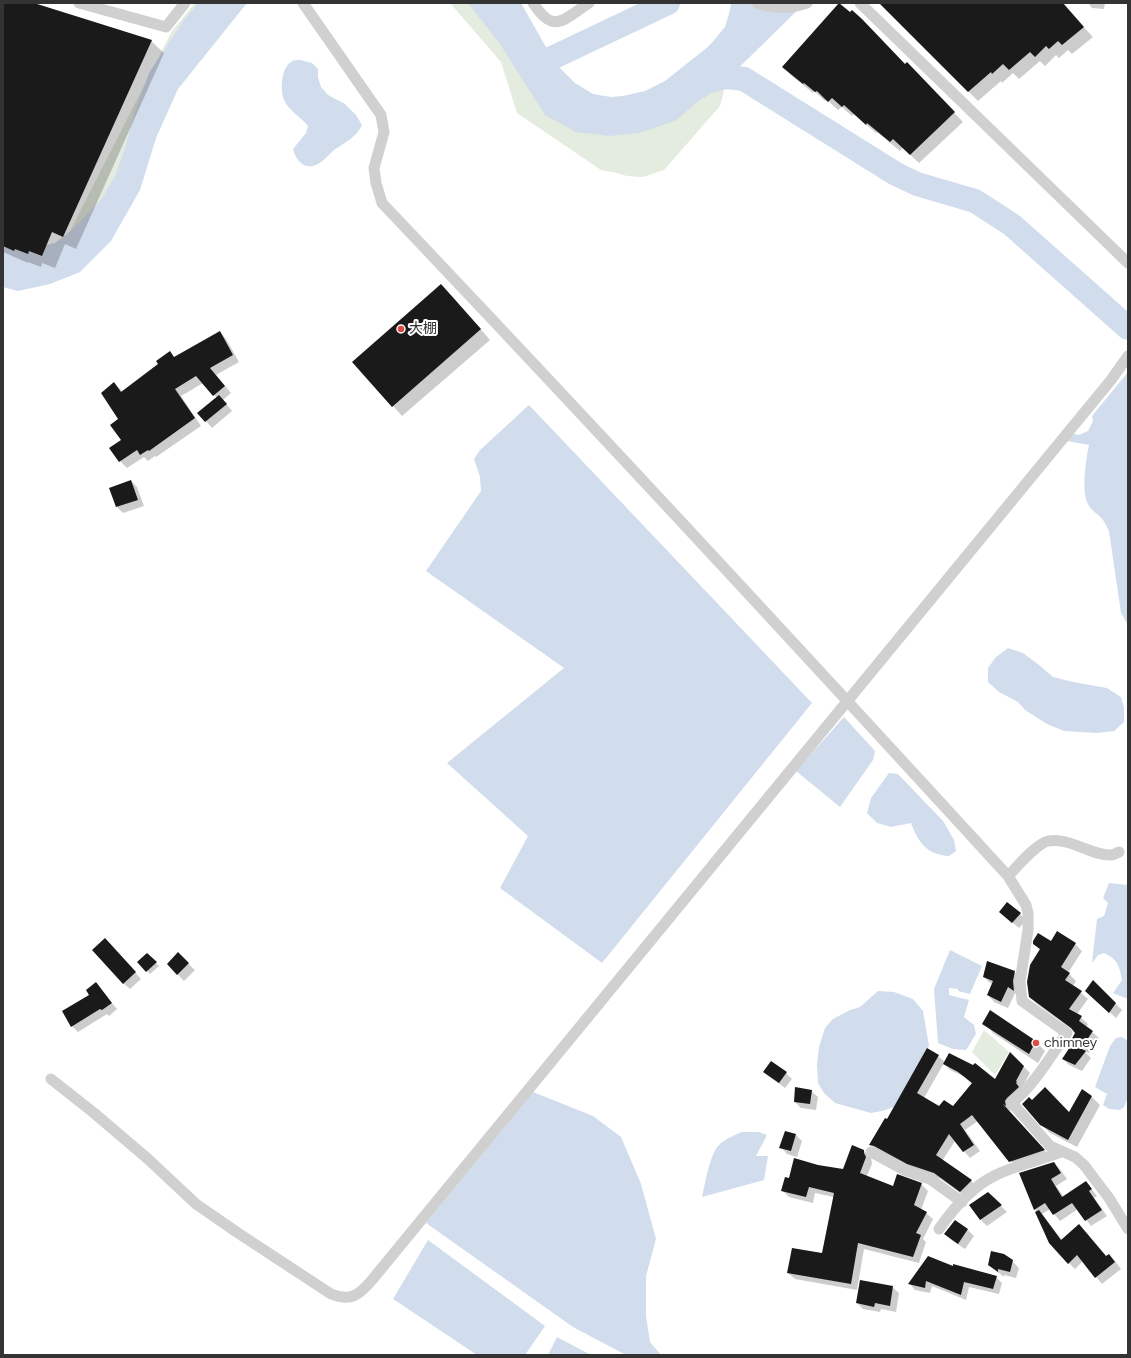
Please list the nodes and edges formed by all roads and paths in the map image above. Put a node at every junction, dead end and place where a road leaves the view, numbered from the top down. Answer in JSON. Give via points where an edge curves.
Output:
{"nodes":[{"id":1,"x":79,"y":3,"type":"edge"},
{"id":2,"x":185,"y":3,"type":"edge"},
{"id":3,"x":303,"y":3,"type":"edge"},
{"id":4,"x":533,"y":3,"type":"edge"},
{"id":5,"x":588,"y":3,"type":"edge"},
{"id":6,"x":757,"y":3,"type":"edge"},
{"id":7,"x":807,"y":3,"type":"edge"},
{"id":8,"x":860,"y":3,"type":"edge"},
{"id":9,"x":1128,"y":263,"type":"edge"},
{"id":10,"x":1128,"y":356,"type":"edge"},
{"id":11,"x":847,"y":700,"type":"junction"},
{"id":12,"x":1119,"y":852,"type":"dead end"},
{"id":13,"x":1008,"y":876,"type":"junction"},
{"id":14,"x":51,"y":1079,"type":"dead end"},
{"id":15,"x":871,"y":1152,"type":"dead end"},
{"id":16,"x":1061,"y":1152,"type":"junction"},
{"id":17,"x":962,"y":1202,"type":"junction"},
{"id":18,"x":939,"y":1229,"type":"dead end"},
{"id":19,"x":1128,"y":1229,"type":"edge"}],
"edges":[{"from":1,"to":2,"type":"street","via":[[166,27]]},
{"from":3,"to":11,"type":"street","via":[[380,115],[384,132],[374,168],[382,203]]},
{"from":4,"to":5,"type":"street","via":[[545,19],[557,22]]},
{"from":6,"to":7,"type":"street","via":[[776,8]]},
{"from":8,"to":9,"type":"street"},
{"from":10,"to":11,"type":"street","via":[[1111,380]]},
{"from":11,"to":13,"type":"street"},
{"from":11,"to":14,"type":"street","via":[[612,990],[359,1294],[346,1298],[331,1294],[196,1204],[142,1154]]},
{"from":12,"to":13,"type":"street","via":[[1112,856],[1059,841],[1047,841],[1033,850]]},
{"from":13,"to":16,"type":"street","via":[[1026,905],[1028,913],[1020,982],[1022,1001],[1066,1033],[1035,1079],[1012,1103],[1050,1146]]},
{"from":15,"to":17,"type":"street","via":[[904,1170],[930,1179]]},
{"from":16,"to":17,"type":"street","via":[[993,1176]]},
{"from":16,"to":19,"type":"street","via":[[1075,1157],[1084,1166],[1109,1198]]},
{"from":17,"to":18,"type":"street"}]}
